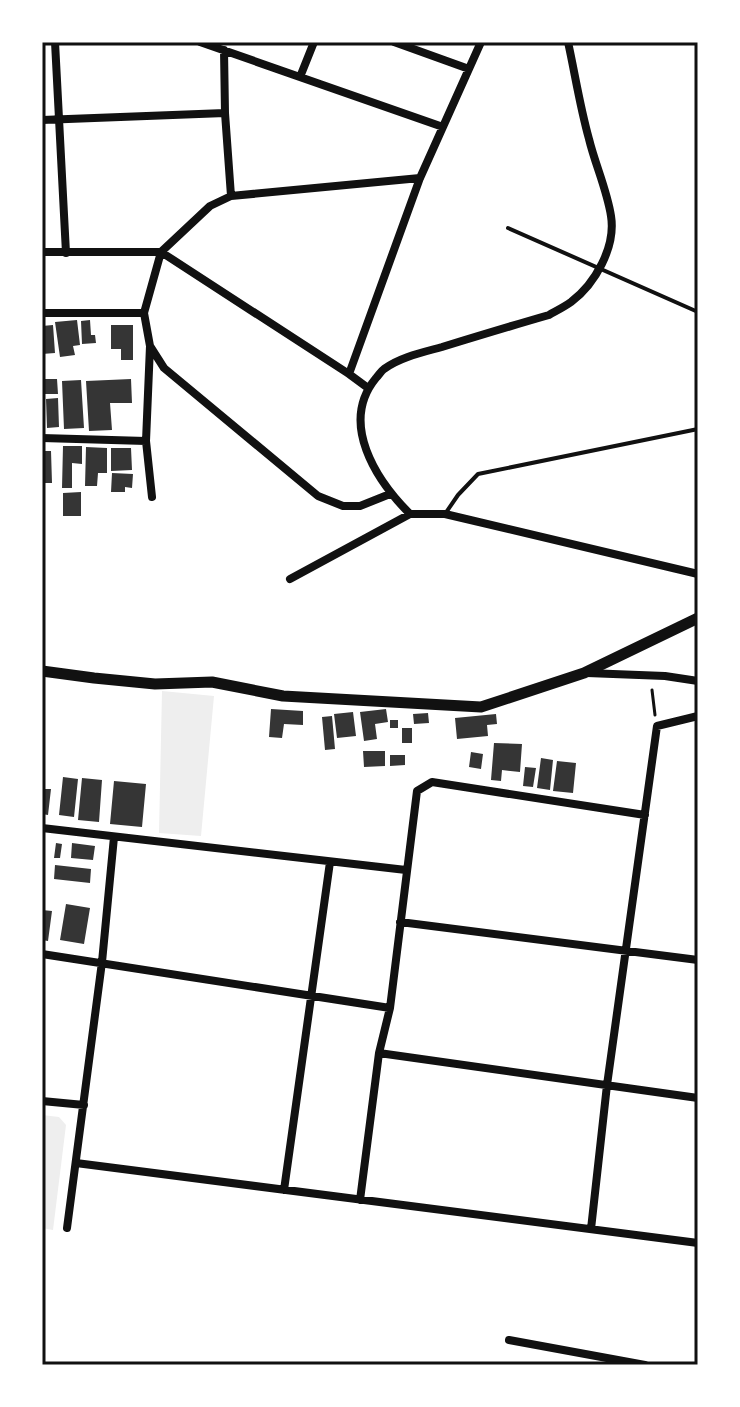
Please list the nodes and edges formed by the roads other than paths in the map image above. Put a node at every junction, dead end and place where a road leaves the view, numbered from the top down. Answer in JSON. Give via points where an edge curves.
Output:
{"nodes":[{"id":1,"x":55,"y":42,"type":"edge"},
{"id":2,"x":200,"y":42,"type":"edge"},
{"id":3,"x":314,"y":42,"type":"edge"},
{"id":4,"x":394,"y":42,"type":"edge"},
{"id":5,"x":481,"y":42,"type":"edge"},
{"id":6,"x":568,"y":42,"type":"edge"},
{"id":7,"x":224,"y":50,"type":"junction"},
{"id":8,"x":469,"y":69,"type":"junction"},
{"id":9,"x":300,"y":77,"type":"junction"},
{"id":10,"x":225,"y":113,"type":"junction"},
{"id":11,"x":59,"y":119,"type":"junction"},
{"id":12,"x":42,"y":120,"type":"edge"},
{"id":13,"x":443,"y":127,"type":"junction"},
{"id":14,"x":420,"y":178,"type":"junction"},
{"id":15,"x":231,"y":196,"type":"junction"},
{"id":16,"x":508,"y":228,"type":"dead end"},
{"id":17,"x":42,"y":252,"type":"edge"},
{"id":18,"x":161,"y":252,"type":"junction"},
{"id":19,"x":66,"y":253,"type":"junction"},
{"id":20,"x":599,"y":268,"type":"junction"},
{"id":21,"x":698,"y":312,"type":"edge"},
{"id":22,"x":42,"y":313,"type":"edge"},
{"id":23,"x":144,"y":313,"type":"junction"},
{"id":24,"x":150,"y":346,"type":"junction"},
{"id":25,"x":349,"y":374,"type":"junction"},
{"id":26,"x":368,"y":388,"type":"junction"},
{"id":27,"x":698,"y":429,"type":"edge"},
{"id":28,"x":42,"y":438,"type":"edge"},
{"id":29,"x":146,"y":441,"type":"junction"},
{"id":30,"x":390,"y":494,"type":"junction"},
{"id":31,"x":152,"y":497,"type":"dead end"},
{"id":32,"x":410,"y":514,"type":"junction"},
{"id":33,"x":445,"y":514,"type":"junction"},
{"id":34,"x":698,"y":574,"type":"edge"},
{"id":35,"x":290,"y":579,"type":"dead end"},
{"id":36,"x":698,"y":618,"type":"edge"},
{"id":37,"x":42,"y":671,"type":"edge"},
{"id":38,"x":584,"y":673,"type":"junction"},
{"id":39,"x":698,"y":681,"type":"edge"},
{"id":40,"x":698,"y":716,"type":"edge"},
{"id":41,"x":645,"y":815,"type":"junction"},
{"id":42,"x":42,"y":828,"type":"edge"},
{"id":43,"x":114,"y":837,"type":"junction"},
{"id":44,"x":330,"y":862,"type":"junction"},
{"id":45,"x":406,"y":870,"type":"junction"},
{"id":46,"x":400,"y":922,"type":"junction"},
{"id":47,"x":626,"y":951,"type":"junction"},
{"id":48,"x":42,"y":954,"type":"edge"},
{"id":49,"x":698,"y":960,"type":"edge"},
{"id":50,"x":102,"y":962,"type":"junction"},
{"id":51,"x":312,"y":995,"type":"junction"},
{"id":52,"x":390,"y":1008,"type":"junction"},
{"id":53,"x":379,"y":1053,"type":"junction"},
{"id":54,"x":607,"y":1085,"type":"junction"},
{"id":55,"x":698,"y":1098,"type":"edge"},
{"id":56,"x":42,"y":1101,"type":"edge"},
{"id":57,"x":84,"y":1105,"type":"junction"},
{"id":58,"x":76,"y":1163,"type":"junction"},
{"id":59,"x":284,"y":1190,"type":"junction"},
{"id":60,"x":360,"y":1200,"type":"junction"},
{"id":61,"x":67,"y":1228,"type":"dead end"},
{"id":62,"x":591,"y":1229,"type":"junction"},
{"id":63,"x":698,"y":1243,"type":"edge"},
{"id":64,"x":509,"y":1340,"type":"dead end"},
{"id":65,"x":645,"y":1365,"type":"edge"}],
"edges":[{"from":1,"to":11,"type":"street"},
{"from":2,"to":7,"type":"street"},
{"from":3,"to":9,"type":"street"},
{"from":4,"to":8,"type":"street"},
{"from":5,"to":8,"type":"street"},
{"from":6,"to":20,"type":"street","via":[[612,218]]},
{"from":7,"to":9,"type":"street"},
{"from":7,"to":10,"type":"street"},
{"from":8,"to":13,"type":"street"},
{"from":9,"to":13,"type":"street"},
{"from":10,"to":11,"type":"street"},
{"from":10,"to":15,"type":"street"},
{"from":11,"to":12,"type":"street"},
{"from":11,"to":19,"type":"street"},
{"from":13,"to":14,"type":"street"},
{"from":14,"to":15,"type":"street"},
{"from":14,"to":25,"type":"street"},
{"from":15,"to":18,"type":"street","via":[[210,206]]},
{"from":16,"to":20,"type":"lane"},
{"from":17,"to":19,"type":"street"},
{"from":18,"to":19,"type":"street"},
{"from":18,"to":23,"type":"street"},
{"from":18,"to":25,"type":"street"},
{"from":20,"to":21,"type":"lane"},
{"from":20,"to":26,"type":"street","via":[[570,302],[549,315],[409,357],[384,369]]},
{"from":22,"to":23,"type":"street"},
{"from":23,"to":24,"type":"street"},
{"from":24,"to":29,"type":"street"},
{"from":24,"to":30,"type":"street","via":[[164,368],[318,496],[360,506]]},
{"from":25,"to":26,"type":"street"},
{"from":26,"to":30,"type":"street","via":[[360,430]]},
{"from":27,"to":33,"type":"lane","via":[[478,474]]},
{"from":28,"to":29,"type":"street"},
{"from":29,"to":31,"type":"street"},
{"from":30,"to":32,"type":"street"},
{"from":32,"to":33,"type":"street"},
{"from":32,"to":35,"type":"street"},
{"from":33,"to":34,"type":"street"},
{"from":36,"to":38,"type":"street"},
{"from":37,"to":38,"type":"street","via":[[155,684],[212,682],[283,696],[481,707]]},
{"from":38,"to":39,"type":"street"},
{"from":40,"to":41,"type":"street","via":[[657,726]]},
{"from":41,"to":45,"type":"street","via":[[432,782],[417,791]]},
{"from":41,"to":47,"type":"street"},
{"from":42,"to":43,"type":"street"},
{"from":43,"to":44,"type":"street"},
{"from":43,"to":50,"type":"street"},
{"from":44,"to":45,"type":"street"},
{"from":44,"to":51,"type":"street"},
{"from":45,"to":46,"type":"street"},
{"from":46,"to":47,"type":"street"},
{"from":46,"to":52,"type":"street"},
{"from":47,"to":49,"type":"street"},
{"from":47,"to":54,"type":"street"},
{"from":48,"to":50,"type":"street"},
{"from":50,"to":51,"type":"street"},
{"from":50,"to":57,"type":"street"},
{"from":51,"to":52,"type":"street"},
{"from":51,"to":59,"type":"street"},
{"from":52,"to":53,"type":"street"},
{"from":53,"to":54,"type":"street"},
{"from":53,"to":60,"type":"street"},
{"from":54,"to":55,"type":"street"},
{"from":54,"to":62,"type":"street"},
{"from":56,"to":57,"type":"street"},
{"from":57,"to":58,"type":"street"},
{"from":58,"to":59,"type":"street"},
{"from":58,"to":61,"type":"street"},
{"from":59,"to":60,"type":"street"},
{"from":60,"to":62,"type":"street"},
{"from":62,"to":63,"type":"street"},
{"from":64,"to":65,"type":"street"}]}
